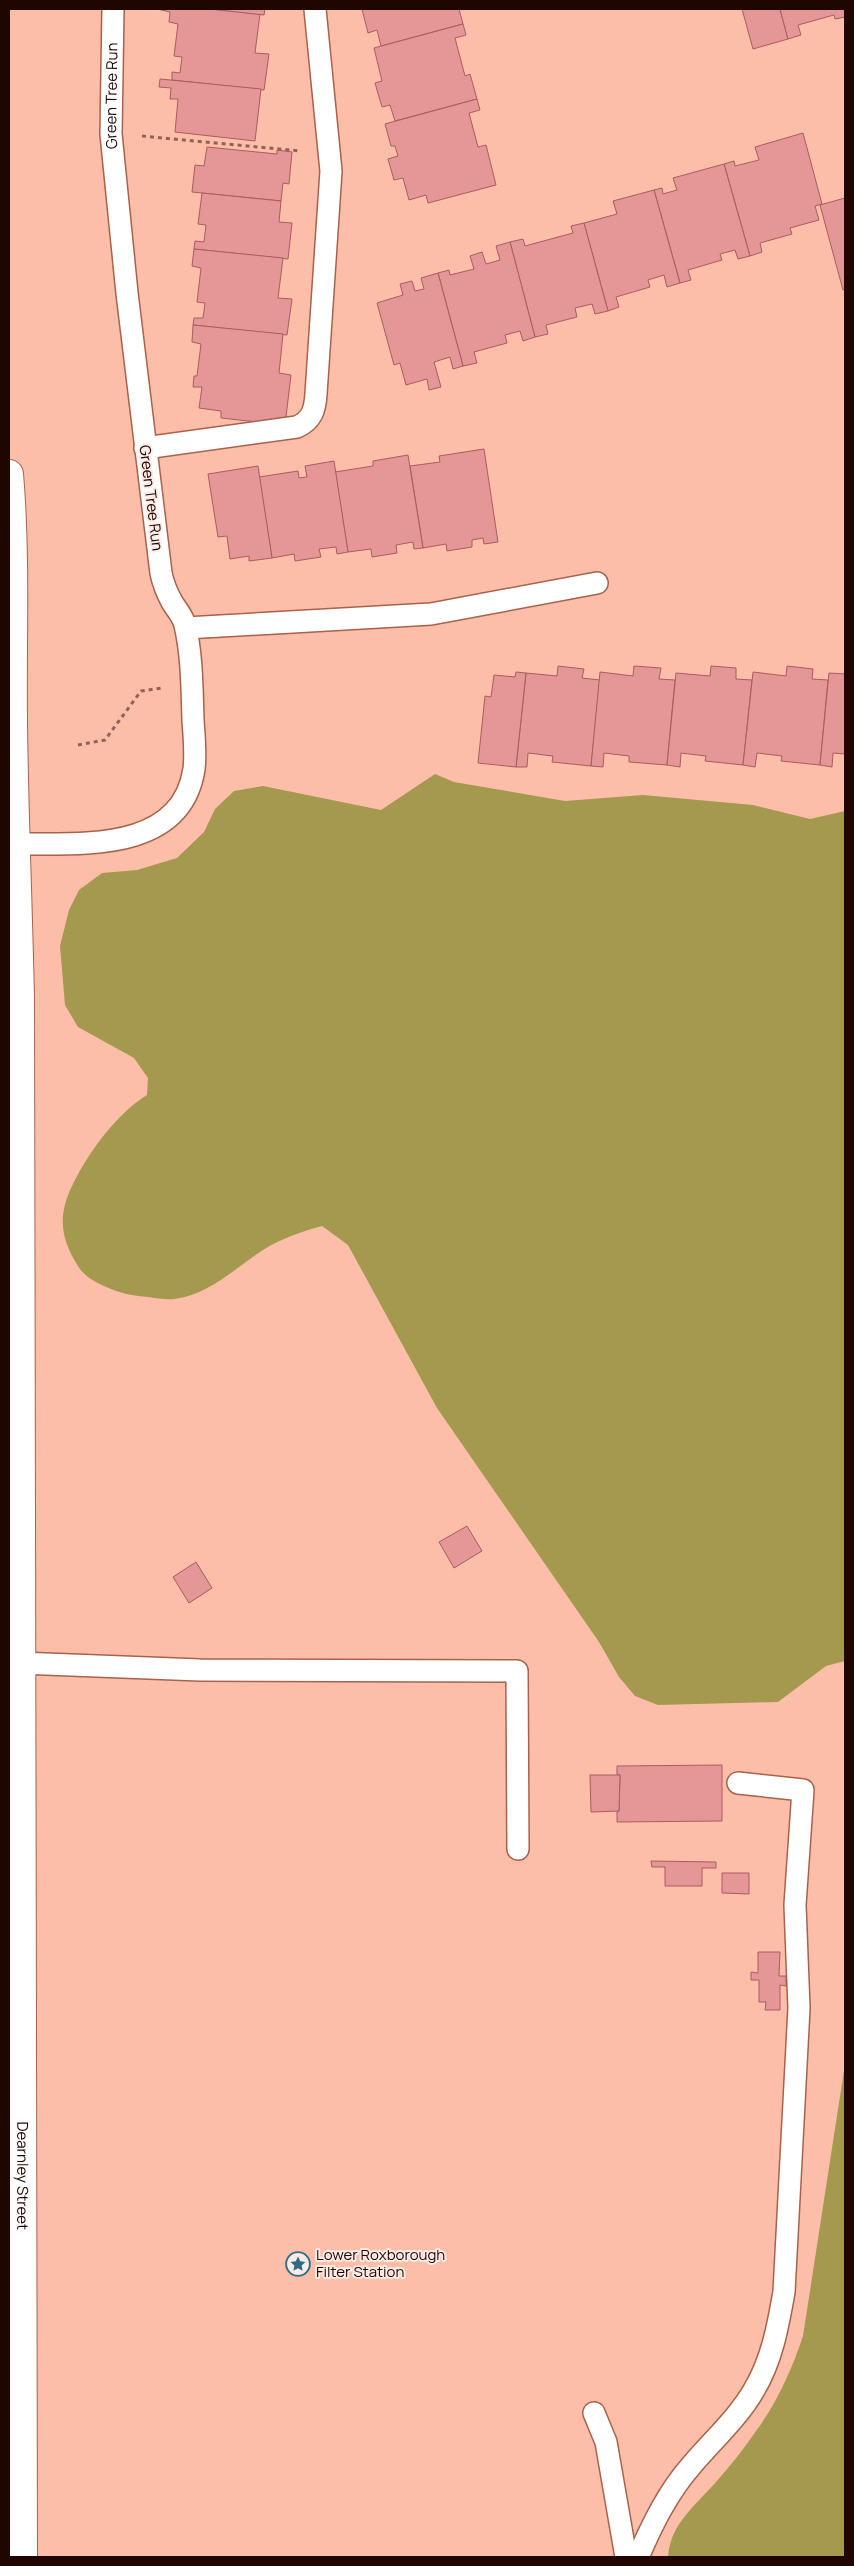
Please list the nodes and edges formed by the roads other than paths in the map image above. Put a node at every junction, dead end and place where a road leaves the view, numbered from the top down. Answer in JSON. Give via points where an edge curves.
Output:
{"nodes":[{"id":1,"x":113,"y":9,"type":"edge"},
{"id":2,"x":315,"y":9,"type":"edge"},
{"id":3,"x":145,"y":448,"type":"junction"},
{"id":4,"x":9,"y":474,"type":"edge"},
{"id":5,"x":597,"y":583,"type":"dead end"},
{"id":6,"x":186,"y":628,"type":"junction"},
{"id":7,"x":12,"y":844,"type":"edge"},
{"id":8,"x":20,"y":1663,"type":"junction"},
{"id":9,"x":14,"y":1713,"type":"edge"},
{"id":10,"x":738,"y":1783,"type":"dead end"},
{"id":11,"x":518,"y":1848,"type":"dead end"},
{"id":12,"x":594,"y":2413,"type":"dead end"},
{"id":13,"x":22,"y":2557,"type":"edge"},
{"id":14,"x":626,"y":2557,"type":"edge"},
{"id":15,"x":638,"y":2557,"type":"edge"}],
"edges":[{"from":1,"to":3,"type":"lane","name":"Green Tree Run","via":[[111,134]]},
{"from":2,"to":3,"type":"lane","via":[[331,155],[316,394],[311,417],[297,427]]},
{"from":3,"to":6,"type":"lane","name":"Green Tree Run","via":[[161,573],[167,593]]},
{"from":4,"to":7,"type":"street","name":"Dearnley Street","via":[[13,548]]},
{"from":5,"to":6,"type":"lane","via":[[431,614]]},
{"from":6,"to":7,"type":"lane","name":"Green Tree Run","via":[[192,685],[194,762],[183,798],[172,812],[159,825],[122,840]]},
{"from":7,"to":8,"type":"street","name":"Dearnley Street","via":[[20,1037]]},
{"from":8,"to":9,"type":"street","name":"Dearnley Street"},
{"from":8,"to":11,"type":"lane","via":[[200,1670],[517,1670]]},
{"from":9,"to":13,"type":"street","name":"Dearnley Street"},
{"from":10,"to":15,"type":"lane","via":[[802,1790],[795,1905],[799,2013],[784,2292],[776,2334],[754,2390],[675,2486]]},
{"from":12,"to":14,"type":"lane","via":[[606,2442]]}]}
